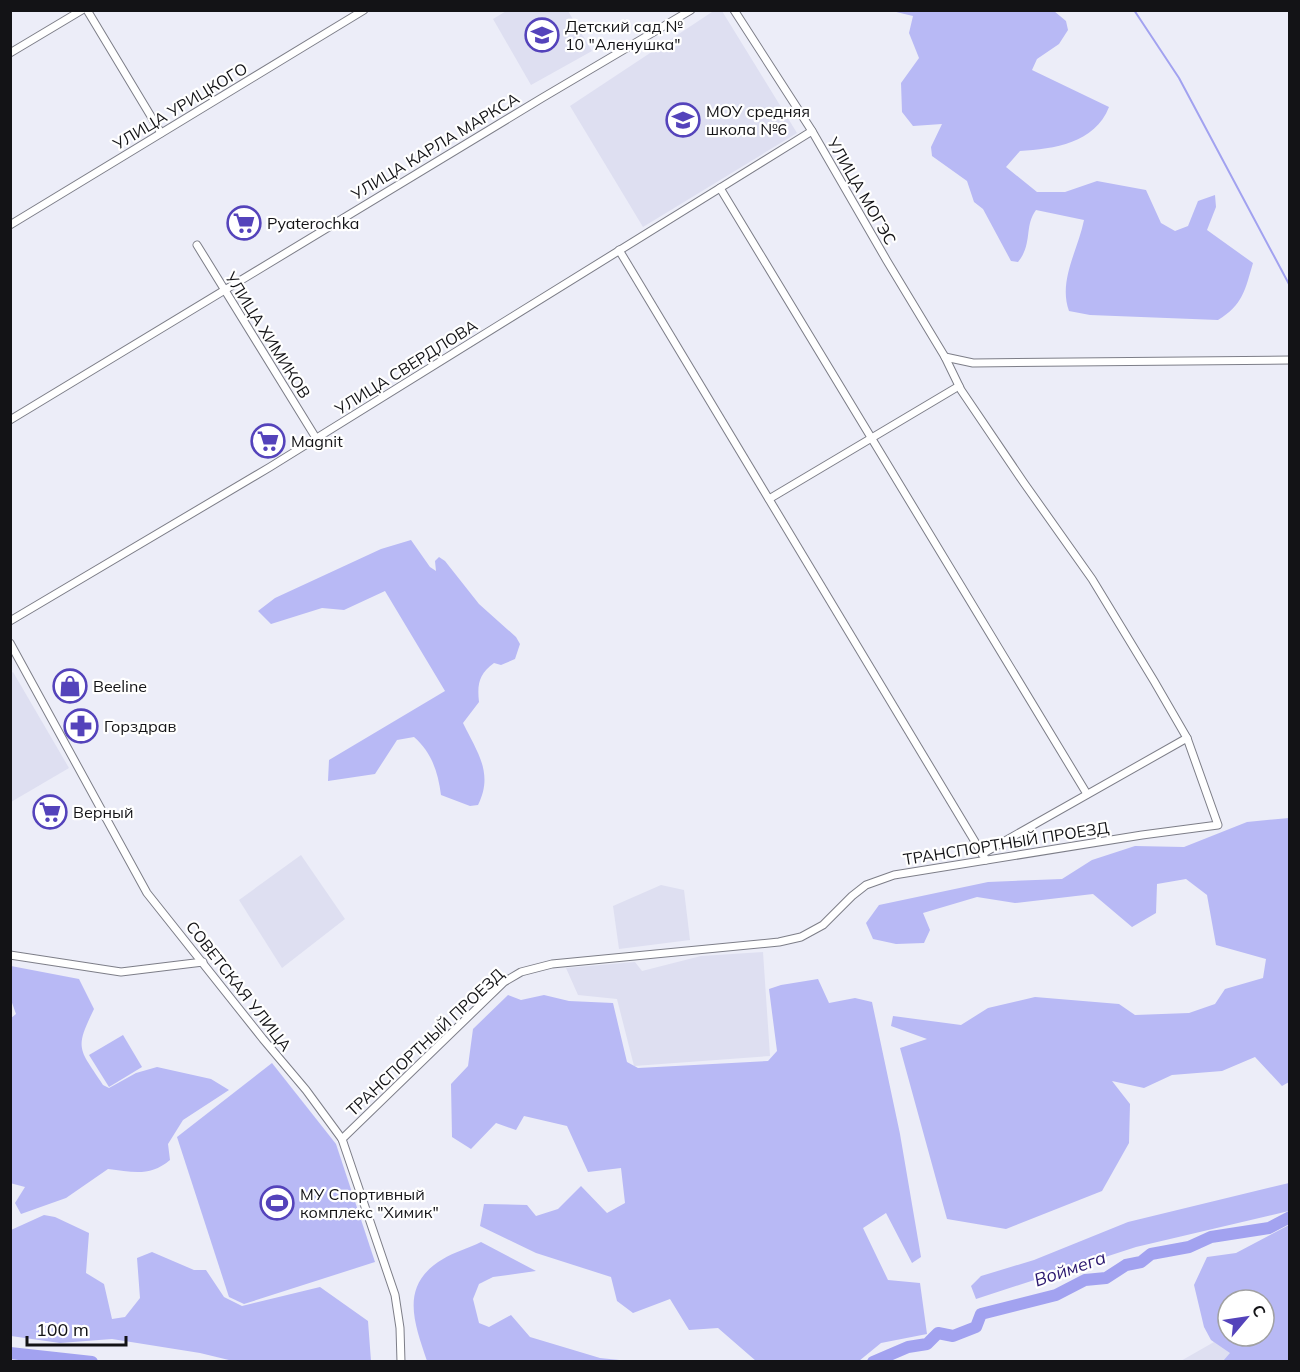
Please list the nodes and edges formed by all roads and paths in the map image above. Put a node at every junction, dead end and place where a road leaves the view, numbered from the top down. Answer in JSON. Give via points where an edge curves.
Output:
{"nodes":[{"id":1,"x":82,"y":10,"type":"edge"},
{"id":2,"x":87,"y":10,"type":"edge"},
{"id":3,"x":364,"y":10,"type":"edge"},
{"id":4,"x":691,"y":10,"type":"edge"},
{"id":5,"x":734,"y":10,"type":"edge"},
{"id":6,"x":10,"y":53,"type":"edge"},
{"id":7,"x":812,"y":131,"type":"junction"},
{"id":8,"x":161,"y":133,"type":"junction"},
{"id":9,"x":720,"y":188,"type":"junction"},
{"id":10,"x":10,"y":225,"type":"edge"},
{"id":11,"x":197,"y":245,"type":"dead end"},
{"id":12,"x":619,"y":250,"type":"junction"},
{"id":13,"x":224,"y":290,"type":"junction"},
{"id":14,"x":945,"y":357,"type":"junction"},
{"id":15,"x":1290,"y":360,"type":"edge"},
{"id":16,"x":959,"y":386,"type":"junction"},
{"id":17,"x":10,"y":420,"type":"edge"},
{"id":18,"x":316,"y":438,"type":"junction"},
{"id":19,"x":871,"y":438,"type":"junction"},
{"id":20,"x":769,"y":499,"type":"junction"},
{"id":21,"x":10,"y":621,"type":"edge"},
{"id":22,"x":10,"y":643,"type":"edge"},
{"id":23,"x":1187,"y":738,"type":"junction"},
{"id":24,"x":1087,"y":794,"type":"junction"},
{"id":25,"x":984,"y":857,"type":"junction"},
{"id":26,"x":10,"y":955,"type":"edge"},
{"id":27,"x":203,"y":962,"type":"junction"},
{"id":28,"x":342,"y":1139,"type":"junction"},
{"id":29,"x":401,"y":1362,"type":"edge"}],
"edges":[{"from":1,"to":6,"type":"street"},
{"from":2,"to":8,"type":"street"},
{"from":3,"to":8,"type":"street","name":"УЛИЦА УРИЦКОГО"},
{"from":4,"to":13,"type":"street","name":"УЛИЦА КАРЛА МАРКСА"},
{"from":5,"to":7,"type":"street","name":"УЛИЦА МОГЭС"},
{"from":7,"to":9,"type":"street","name":"УЛИЦА СВЕРДЛОВА"},
{"from":7,"to":14,"type":"street","name":"УЛИЦА МОГЭС"},
{"from":8,"to":10,"type":"street","name":"УЛИЦА УРИЦКОГО"},
{"from":9,"to":12,"type":"street","name":"УЛИЦА СВЕРДЛОВА"},
{"from":9,"to":19,"type":"street"},
{"from":11,"to":13,"type":"street","name":"УЛИЦА ХИМИКОВ"},
{"from":12,"to":18,"type":"street","name":"УЛИЦА СВЕРДЛОВА"},
{"from":12,"to":20,"type":"street"},
{"from":13,"to":17,"type":"street","name":"УЛИЦА КАРЛА МАРКСА"},
{"from":13,"to":18,"type":"street","name":"УЛИЦА ХИМИКОВ"},
{"from":14,"to":15,"type":"street","via":[[974,363]]},
{"from":14,"to":16,"type":"street","name":"ТРАНСПОРТНЫЙ ПРОЕЗД"},
{"from":16,"to":19,"type":"street"},
{"from":16,"to":23,"type":"street","name":"ТРАНСПОРТНЫЙ ПРОЕЗД","via":[[1092,579]]},
{"from":18,"to":21,"type":"street","name":"УЛИЦА СВЕРДЛОВА"},
{"from":19,"to":20,"type":"street"},
{"from":19,"to":24,"type":"street"},
{"from":20,"to":25,"type":"street"},
{"from":22,"to":27,"type":"street","name":"СОВЕТСКАЯ УЛИЦА","via":[[147,893]]},
{"from":23,"to":24,"type":"street"},
{"from":23,"to":25,"type":"street","name":"ТРАНСПОРТНЫЙ ПРОЕЗД","via":[[1218,825]]},
{"from":24,"to":25,"type":"street"},
{"from":25,"to":28,"type":"street","name":"ТРАНСПОРТНЫЙ ПРОЕЗД","via":[[894,875],[866,885],[823,924],[801,937],[552,964],[521,972],[504,982]]},
{"from":26,"to":27,"type":"street","via":[[122,972]]},
{"from":27,"to":28,"type":"street","name":"СОВЕТСКАЯ УЛИЦА"},
{"from":28,"to":29,"type":"street","name":"СОВЕТСКАЯ УЛИЦА","via":[[396,1295]]}]}
